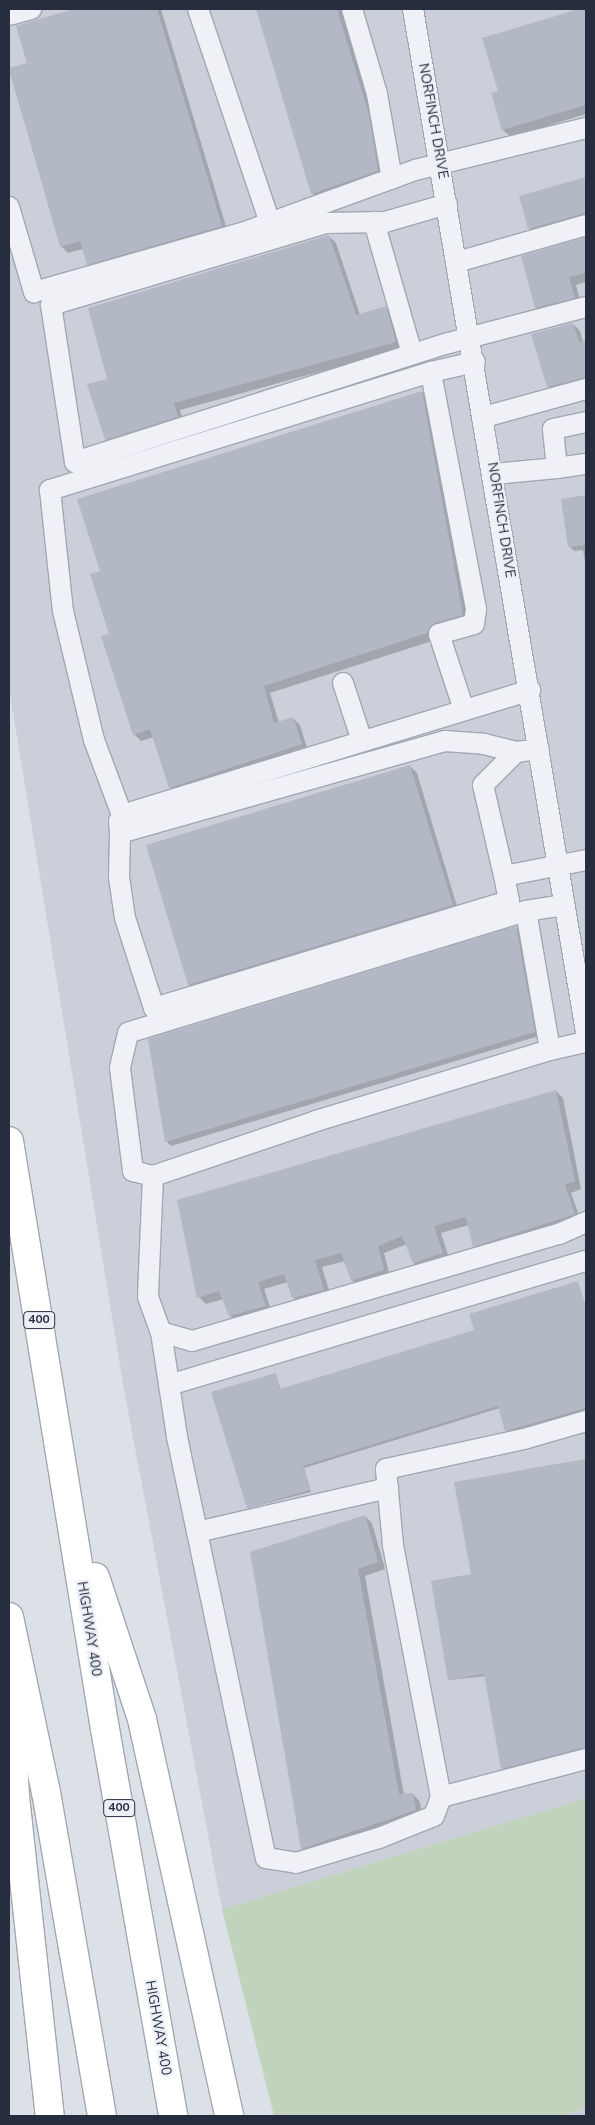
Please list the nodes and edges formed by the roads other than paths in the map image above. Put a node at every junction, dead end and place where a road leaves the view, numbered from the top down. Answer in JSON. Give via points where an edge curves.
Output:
{"nodes":[{"id":1,"x":31,"y":9,"type":"edge"},
{"id":2,"x":198,"y":9,"type":"edge"},
{"id":3,"x":352,"y":9,"type":"edge"},
{"id":4,"x":413,"y":9,"type":"edge"},
{"id":5,"x":9,"y":15,"type":"edge"},
{"id":6,"x":586,"y":128,"type":"edge"},
{"id":7,"x":441,"y":165,"type":"junction"},
{"id":8,"x":392,"y":179,"type":"junction"},
{"id":9,"x":447,"y":204,"type":"junction"},
{"id":10,"x":9,"y":207,"type":"edge"},
{"id":11,"x":374,"y":222,"type":"junction"},
{"id":12,"x":270,"y":223,"type":"junction"},
{"id":13,"x":586,"y":225,"type":"edge"},
{"id":14,"x":457,"y":262,"type":"junction"},
{"id":15,"x":586,"y":307,"type":"edge"},
{"id":16,"x":470,"y":337,"type":"junction"},
{"id":17,"x":412,"y":354,"type":"junction"},
{"id":18,"x":475,"y":362,"type":"junction"},
{"id":19,"x":431,"y":372,"type":"junction"},
{"id":20,"x":586,"y":389,"type":"edge"},
{"id":21,"x":484,"y":417,"type":"junction"},
{"id":22,"x":586,"y":422,"type":"edge"},
{"id":23,"x":586,"y":464,"type":"edge"},
{"id":24,"x":557,"y":468,"type":"junction"},
{"id":25,"x":494,"y":474,"type":"junction"},
{"id":26,"x":343,"y":683,"type":"dead end"},
{"id":27,"x":530,"y":690,"type":"junction"},
{"id":28,"x":464,"y":710,"type":"junction"},
{"id":29,"x":362,"y":741,"type":"junction"},
{"id":30,"x":540,"y":749,"type":"junction"},
{"id":31,"x":516,"y":752,"type":"junction"},
{"id":32,"x":121,"y":824,"type":"junction"},
{"id":33,"x":586,"y":860,"type":"edge"},
{"id":34,"x":559,"y":865,"type":"junction"},
{"id":35,"x":504,"y":876,"type":"junction"},
{"id":36,"x":565,"y":905,"type":"junction"},
{"id":37,"x":515,"y":909,"type":"junction"},
{"id":38,"x":581,"y":969,"type":"edge"},
{"id":39,"x":586,"y":1032,"type":"edge"},
{"id":40,"x":586,"y":1042,"type":"edge"},
{"id":41,"x":550,"y":1050,"type":"junction"},
{"id":42,"x":9,"y":1141,"type":"edge"},
{"id":43,"x":153,"y":1176,"type":"junction"},
{"id":44,"x":586,"y":1222,"type":"edge"},
{"id":45,"x":530,"y":1242,"type":"junction"},
{"id":46,"x":586,"y":1261,"type":"edge"},
{"id":47,"x":540,"y":1274,"type":"junction"},
{"id":48,"x":161,"y":1332,"type":"junction"},
{"id":49,"x":169,"y":1385,"type":"junction"},
{"id":50,"x":586,"y":1421,"type":"edge"},
{"id":51,"x":388,"y":1488,"type":"junction"},
{"id":52,"x":69,"y":1498,"type":"junction"},
{"id":53,"x":197,"y":1532,"type":"junction"},
{"id":54,"x":9,"y":1617,"type":"edge"},
{"id":55,"x":9,"y":1692,"type":"edge"},
{"id":56,"x":586,"y":1759,"type":"edge"},
{"id":57,"x":442,"y":1797,"type":"junction"},
{"id":58,"x":50,"y":2116,"type":"edge"},
{"id":59,"x":102,"y":2116,"type":"edge"},
{"id":60,"x":173,"y":2116,"type":"edge"},
{"id":61,"x":229,"y":2116,"type":"edge"}],
"edges":[{"from":1,"to":5,"type":"street"},
{"from":2,"to":12,"type":"street"},
{"from":3,"to":8,"type":"street","via":[[377,94]]},
{"from":4,"to":7,"type":"street","name":"NORFINCH DRIVE"},
{"from":6,"to":7,"type":"street"},
{"from":7,"to":8,"type":"street"},
{"from":7,"to":9,"type":"street","name":"NORFINCH DRIVE"},
{"from":8,"to":12,"type":"street"},
{"from":9,"to":11,"type":"street"},
{"from":9,"to":14,"type":"street","name":"NORFINCH DRIVE"},
{"from":10,"to":12,"type":"street","via":[[34,292]]},
{"from":11,"to":17,"type":"street"},
{"from":11,"to":17,"type":"street","via":[[326,223],[51,305],[75,462]]},
{"from":13,"to":14,"type":"street"},
{"from":14,"to":16,"type":"street","name":"NORFINCH DRIVE"},
{"from":15,"to":16,"type":"street"},
{"from":16,"to":17,"type":"street"},
{"from":16,"to":18,"type":"street","name":"NORFINCH DRIVE"},
{"from":18,"to":19,"type":"street"},
{"from":18,"to":21,"type":"street","name":"NORFINCH DRIVE"},
{"from":19,"to":28,"type":"street","via":[[476,609],[474,624],[439,634]]},
{"from":19,"to":32,"type":"street","via":[[50,490],[63,611],[94,740]]},
{"from":20,"to":21,"type":"street"},
{"from":21,"to":25,"type":"street","name":"NORFINCH DRIVE"},
{"from":22,"to":24,"type":"street","via":[[553,429]]},
{"from":23,"to":24,"type":"street"},
{"from":24,"to":25,"type":"street"},
{"from":25,"to":27,"type":"street","name":"NORFINCH DRIVE"},
{"from":26,"to":29,"type":"street"},
{"from":27,"to":28,"type":"street"},
{"from":27,"to":30,"type":"street","name":"NORFINCH DRIVE"},
{"from":28,"to":29,"type":"street"},
{"from":29,"to":32,"type":"street"},
{"from":30,"to":31,"type":"street"},
{"from":30,"to":34,"type":"street","name":"NORFINCH DRIVE"},
{"from":31,"to":32,"type":"street","via":[[484,744],[444,741]]},
{"from":31,"to":35,"type":"street","via":[[483,785]]},
{"from":32,"to":37,"type":"street","via":[[118,877],[125,918],[154,1008]]},
{"from":33,"to":34,"type":"street"},
{"from":34,"to":35,"type":"street"},
{"from":34,"to":36,"type":"street","name":"NORFINCH DRIVE"},
{"from":35,"to":37,"type":"street"},
{"from":36,"to":37,"type":"street"},
{"from":36,"to":38,"type":"street","name":"NORFINCH DRIVE"},
{"from":37,"to":41,"type":"street"},
{"from":37,"to":43,"type":"street","via":[[128,1033],[120,1068],[133,1171]]},
{"from":38,"to":39,"type":"street","name":"NORFINCH DRIVE"},
{"from":40,"to":41,"type":"street"},
{"from":41,"to":43,"type":"street","via":[[316,1121]]},
{"from":42,"to":52,"type":"highway","name":"HIGHWAY 400","number":"400"},
{"from":43,"to":48,"type":"street","via":[[148,1297]]},
{"from":44,"to":45,"type":"street"},
{"from":45,"to":47,"type":"street"},
{"from":45,"to":48,"type":"street","via":[[192,1341]]},
{"from":46,"to":47,"type":"street"},
{"from":47,"to":49,"type":"street"},
{"from":48,"to":49,"type":"street"},
{"from":49,"to":53,"type":"street"},
{"from":50,"to":51,"type":"street","via":[[524,1439],[386,1469]]},
{"from":51,"to":53,"type":"street"},
{"from":51,"to":57,"type":"street","via":[[393,1545]]},
{"from":52,"to":60,"type":"highway","name":"HIGHWAY 400","number":"400","via":[[107,1739]]},
{"from":52,"to":61,"type":"highway","via":[[142,1719]]},
{"from":53,"to":57,"type":"street","via":[[266,1858],[296,1863],[379,1838],[434,1816]]},
{"from":54,"to":59,"type":"highway","via":[[46,1792]]},
{"from":55,"to":58,"type":"highway","via":[[15,1796]]},
{"from":56,"to":57,"type":"street"}]}
